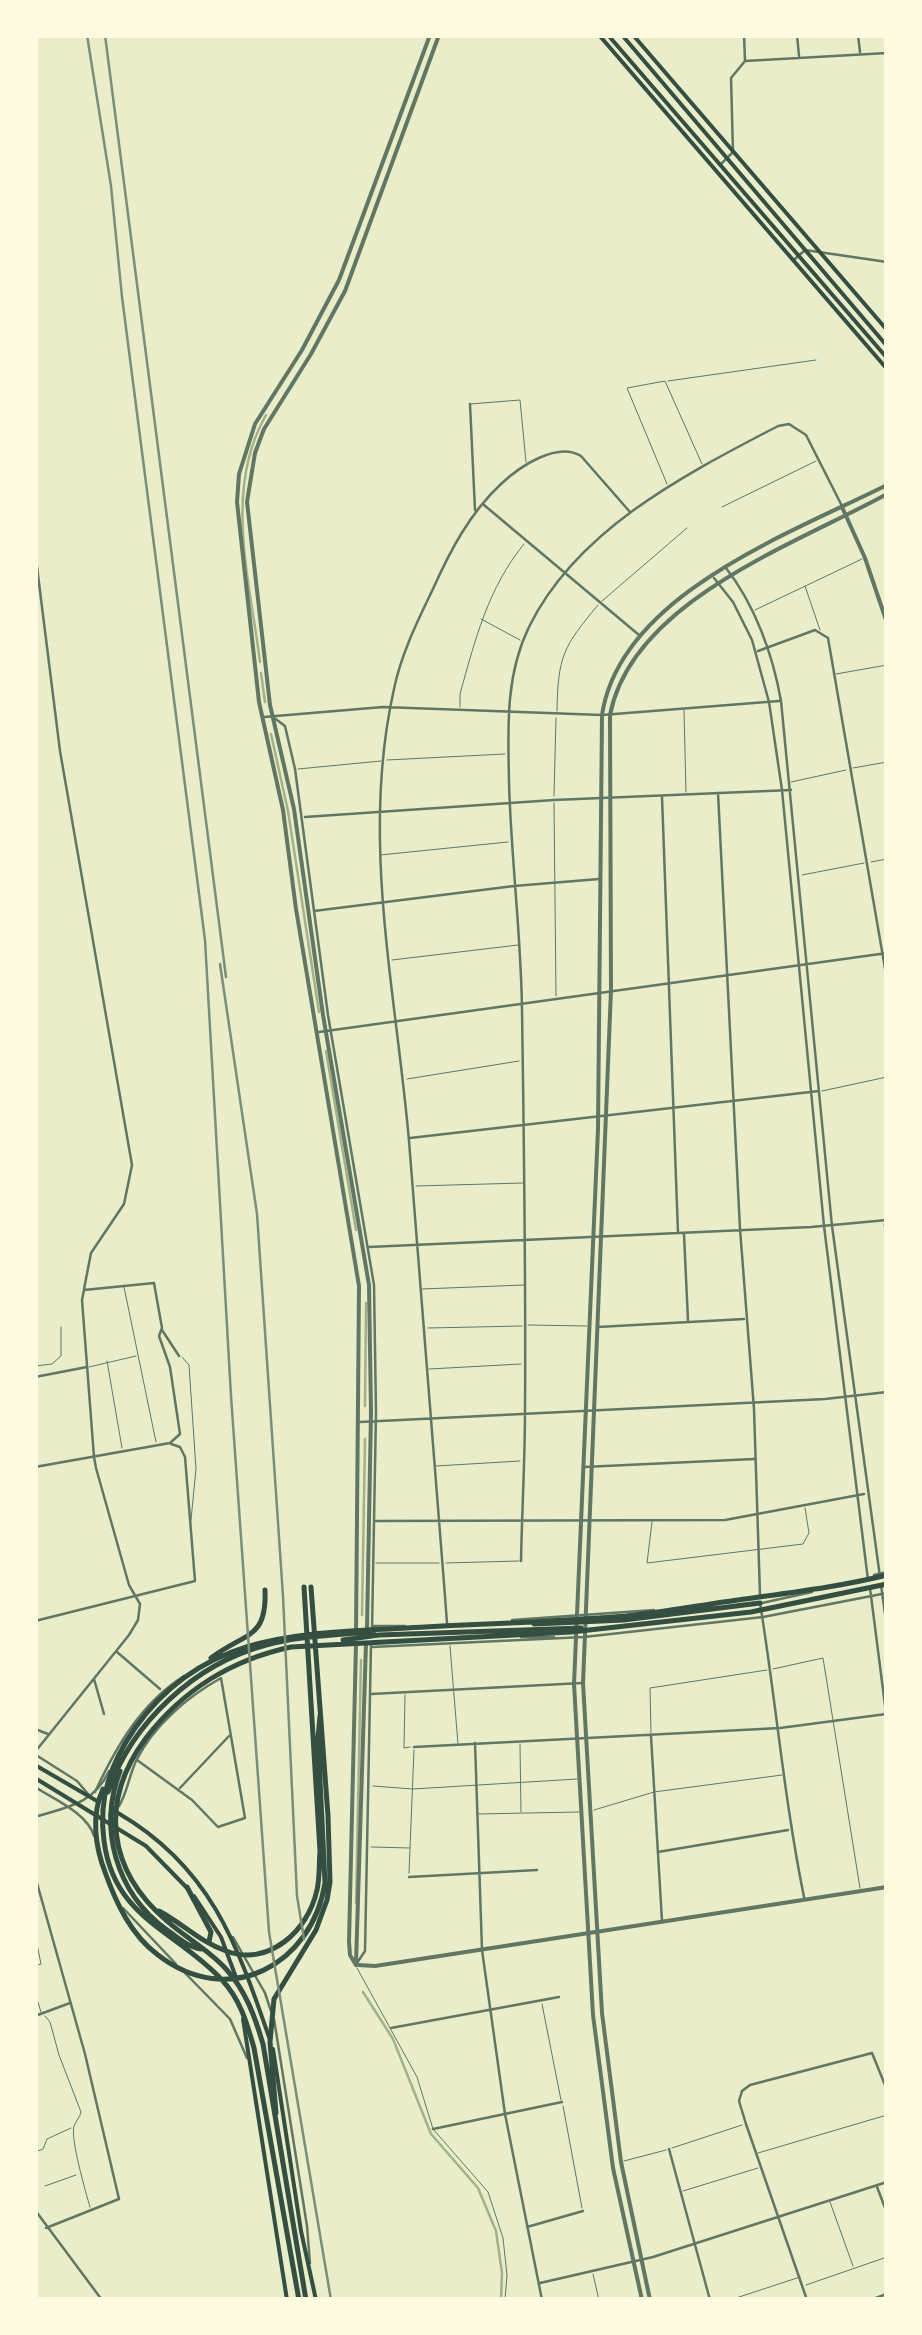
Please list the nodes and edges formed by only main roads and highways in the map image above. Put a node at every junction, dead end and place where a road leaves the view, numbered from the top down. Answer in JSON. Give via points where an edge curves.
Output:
{"nodes":[{"id":1,"x":599,"y":35,"type":"edge"},
{"id":2,"x":608,"y":35,"type":"edge"},
{"id":3,"x":622,"y":35,"type":"edge"},
{"id":4,"x":634,"y":35,"type":"edge"},
{"id":5,"x":731,"y":154,"type":"junction"},
{"id":6,"x":887,"y":330,"type":"edge"},
{"id":7,"x":887,"y":346,"type":"edge"},
{"id":8,"x":887,"y":358,"type":"edge"},
{"id":9,"x":887,"y":369,"type":"edge"},
{"id":10,"x":885,"y":1574,"type":"edge"},
{"id":11,"x":887,"y":1584,"type":"edge"},
{"id":12,"x":264,"y":1590,"type":"dead end"},
{"id":13,"x":760,"y":1600,"type":"road end"},
{"id":14,"x":492,"y":1623,"type":"junction"},
{"id":15,"x":584,"y":1628,"type":"road end"},
{"id":16,"x":387,"y":1629,"type":"junction"},
{"id":17,"x":329,"y":1643,"type":"junction"},
{"id":18,"x":184,"y":1678,"type":"junction"},
{"id":19,"x":167,"y":1712,"type":"junction"},
{"id":20,"x":320,"y":1716,"type":"junction"},
{"id":21,"x":35,"y":1765,"type":"edge"},
{"id":22,"x":35,"y":1778,"type":"edge"},
{"id":23,"x":106,"y":1782,"type":"junction"},
{"id":24,"x":104,"y":1805,"type":"junction"},
{"id":25,"x":101,"y":1817,"type":"junction"},
{"id":26,"x":187,"y":1887,"type":"junction"},
{"id":27,"x":154,"y":1909,"type":"junction"},
{"id":28,"x":276,"y":2122,"type":"junction"},
{"id":29,"x":287,"y":2300,"type":"edge"},
{"id":30,"x":302,"y":2300,"type":"edge"},
{"id":31,"x":316,"y":2300,"type":"edge"}],
"edges":[{"from":1,"to":9,"type":"main road"},
{"from":2,"to":8,"type":"main road"},
{"from":3,"to":5,"type":"main road"},
{"from":4,"to":5,"type":"main road"},
{"from":5,"to":6,"type":"main road"},
{"from":5,"to":7,"type":"main road"},
{"from":10,"to":14,"type":"highway","via":[[626,1616]]},
{"from":11,"to":17,"type":"highway","via":[[750,1612],[571,1632]]},
{"from":12,"to":18,"type":"highway","via":[[264,1618],[256,1631]]},
{"from":13,"to":14,"type":"highway","via":[[571,1624]]},
{"from":14,"to":16,"type":"highway"},
{"from":15,"to":17,"type":"highway","via":[[379,1635]]},
{"from":16,"to":18,"type":"highway","via":[[260,1640]]},
{"from":16,"to":24,"type":"highway","via":[[270,1644],[216,1664],[148,1722],[117,1768]]},
{"from":17,"to":19,"type":"highway","via":[[246,1660],[196,1686]]},
{"from":18,"to":23,"type":"highway","via":[[141,1720]]},
{"from":19,"to":26,"type":"highway","via":[[121,1768],[109,1829],[118,1868],[134,1896],[159,1924],[202,1948],[212,1936]]},
{"from":19,"to":27,"type":"highway","via":[[128,1764],[115,1811],[125,1867]]},
{"from":20,"to":23,"type":"highway","via":[[321,1904],[296,1949],[258,1973],[230,1979],[186,1972],[134,1930],[112,1892],[96,1841],[98,1799]]},
{"from":20,"to":27,"type":"highway","via":[[308,1587],[320,1850],[310,1910],[279,1946],[244,1956],[202,1940]]},
{"from":20,"to":28,"type":"highway","via":[[330,1882],[316,1930],[272,2010]]},
{"from":21,"to":24,"type":"main road"},
{"from":22,"to":25,"type":"main road"},
{"from":23,"to":30,"type":"highway","via":[[104,1843],[124,1895],[223,1981],[248,2026]]},
{"from":24,"to":25,"type":"highway"},
{"from":24,"to":31,"type":"main road","via":[[180,1860],[233,1937],[274,2053]]},
{"from":25,"to":26,"type":"main road","via":[[146,1846]]},
{"from":26,"to":29,"type":"main road","via":[[222,1937],[236,1971]]},
{"from":27,"to":28,"type":"highway","via":[[239,1986],[263,2044]]},
{"from":28,"to":30,"type":"highway"}]}
